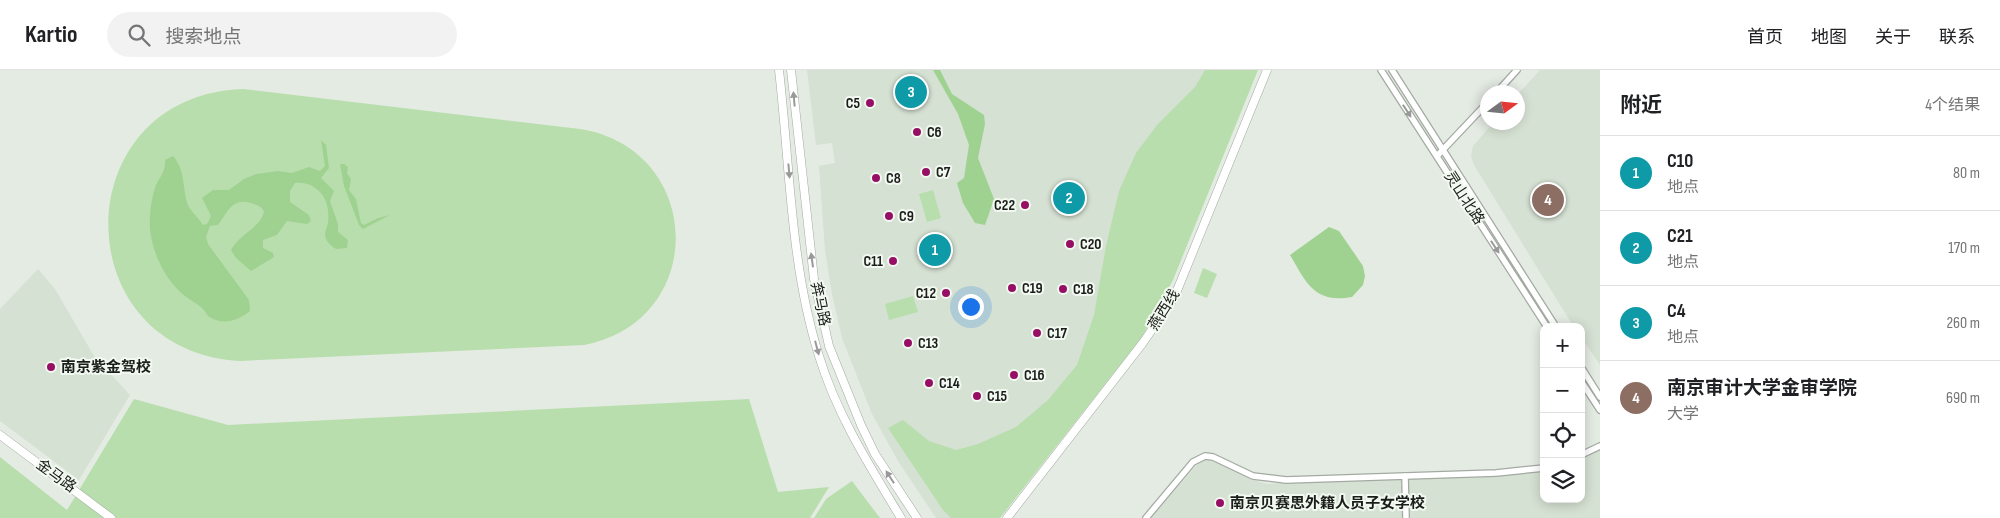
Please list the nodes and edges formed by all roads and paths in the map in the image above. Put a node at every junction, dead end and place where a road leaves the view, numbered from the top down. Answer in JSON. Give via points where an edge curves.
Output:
{"nodes":[{"id":1,"x":779,"y":70,"type":"edge"},
{"id":2,"x":791,"y":70,"type":"edge"},
{"id":3,"x":1267,"y":70,"type":"edge"},
{"id":4,"x":1381,"y":70,"type":"edge"},
{"id":5,"x":1392,"y":70,"type":"edge"},
{"id":6,"x":1517,"y":70,"type":"edge"},
{"id":7,"x":1503,"y":85,"type":"edge"},
{"id":8,"x":1480,"y":111,"type":"edge"},
{"id":9,"x":1444,"y":150,"type":"junction"},
{"id":10,"x":1437,"y":156,"type":"junction"},
{"id":11,"x":1544,"y":323,"type":"edge"},
{"id":12,"x":1553,"y":323,"type":"edge"},
{"id":13,"x":1582,"y":368,"type":"edge"},
{"id":14,"x":1585,"y":386,"type":"edge"},
{"id":15,"x":1600,"y":397,"type":"edge"},
{"id":16,"x":1600,"y":410,"type":"edge"},
{"id":17,"x":0,"y":436,"type":"edge"},
{"id":18,"x":1600,"y":446,"type":"edge"},
{"id":19,"x":1585,"y":453,"type":"edge"},
{"id":20,"x":1540,"y":468,"type":"edge"},
{"id":21,"x":1405,"y":476,"type":"junction"},
{"id":22,"x":111,"y":518,"type":"edge"},
{"id":23,"x":901,"y":518,"type":"edge"},
{"id":24,"x":917,"y":518,"type":"edge"},
{"id":25,"x":1007,"y":518,"type":"edge"},
{"id":26,"x":1146,"y":518,"type":"edge"},
{"id":27,"x":1406,"y":518,"type":"edge"}],
"edges":[{"from":1,"to":23,"type":"main road","name":"奔马路","one_way":true,"via":[[796,244],[819,356],[847,429]]},
{"from":24,"to":2,"type":"main road","name":"奔马路","one_way":true,"via":[[875,454],[829,346],[814,279]]},
{"from":3,"to":25,"type":"main road","name":"燕西线","via":[[1174,298]]},
{"from":4,"to":10,"type":"street","name":"灵山北路","one_way":true},
{"from":5,"to":9,"type":"street","name":"灵山北路"},
{"from":6,"to":7,"type":"street"},
{"from":8,"to":9,"type":"street"},
{"from":9,"to":10,"type":"street"},
{"from":9,"to":12,"type":"street","name":"灵山北路"},
{"from":10,"to":11,"type":"street","name":"灵山北路","one_way":true},
{"from":13,"to":15,"type":"street"},
{"from":14,"to":16,"type":"street"},
{"from":17,"to":22,"type":"main road","name":"金马路"},
{"from":18,"to":19,"type":"street"},
{"from":20,"to":21,"type":"street"},
{"from":21,"to":26,"type":"street","via":[[1270,480],[1205,456],[1193,462]]},
{"from":21,"to":27,"type":"street"}]}
